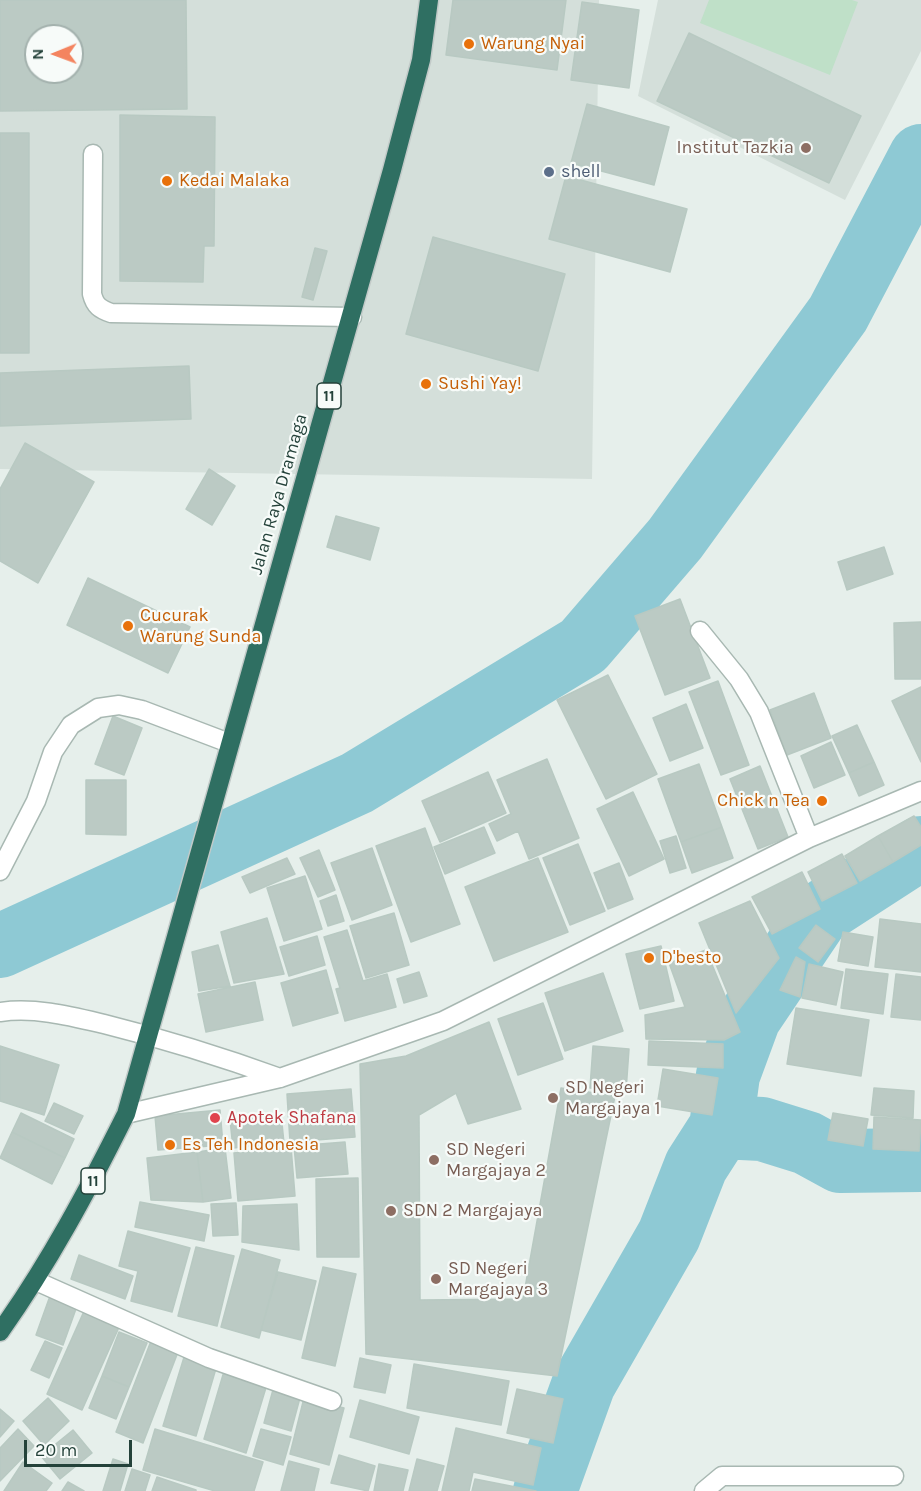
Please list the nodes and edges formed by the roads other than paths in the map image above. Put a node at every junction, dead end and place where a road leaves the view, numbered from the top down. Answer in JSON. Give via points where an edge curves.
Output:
{"nodes":[{"id":1,"x":429,"y":0,"type":"edge"},
{"id":2,"x":93,"y":154,"type":"dead end"},
{"id":3,"x":352,"y":317,"type":"junction"},
{"id":4,"x":699,"y":632,"type":"dead end"},
{"id":5,"x":229,"y":743,"type":"junction"},
{"id":6,"x":921,"y":791,"type":"edge"},
{"id":7,"x":809,"y":838,"type":"junction"},
{"id":8,"x":0,"y":871,"type":"edge"},
{"id":9,"x":0,"y":1012,"type":"edge"},
{"id":10,"x":147,"y":1035,"type":"junction"},
{"id":11,"x":280,"y":1078,"type":"junction"},
{"id":12,"x":126,"y":1114,"type":"junction"},
{"id":13,"x":36,"y":1281,"type":"junction"},
{"id":14,"x":0,"y":1332,"type":"edge"},
{"id":15,"x":332,"y":1401,"type":"dead end"},
{"id":16,"x":894,"y":1476,"type":"dead end"},
{"id":17,"x":704,"y":1491,"type":"edge"}],
"edges":[{"from":1,"to":3,"type":"highway","name":"Jalan Raya Dramaga","number":"11","via":[[421,60]]},
{"from":2,"to":3,"type":"street","via":[[92,294],[101,309]]},
{"from":3,"to":5,"type":"highway","name":"Jalan Raya Dramaga","number":"11"},
{"from":4,"to":7,"type":"street","via":[[759,712]]},
{"from":5,"to":8,"type":"street","via":[[142,710],[119,705],[98,708],[71,725],[53,752],[36,801]]},
{"from":5,"to":10,"type":"highway","name":"Jalan Raya Dramaga","number":"11"},
{"from":6,"to":7,"type":"street"},
{"from":7,"to":11,"type":"street","via":[[443,1021]]},
{"from":9,"to":10,"type":"street","via":[[58,1014]]},
{"from":10,"to":11,"type":"street"},
{"from":10,"to":12,"type":"highway","number":"11"},
{"from":11,"to":12,"type":"street"},
{"from":12,"to":13,"type":"highway","number":"11"},
{"from":13,"to":14,"type":"highway","number":"11"},
{"from":13,"to":15,"type":"street","via":[[209,1358]]},
{"from":16,"to":17,"type":"street","via":[[722,1476]]}]}
